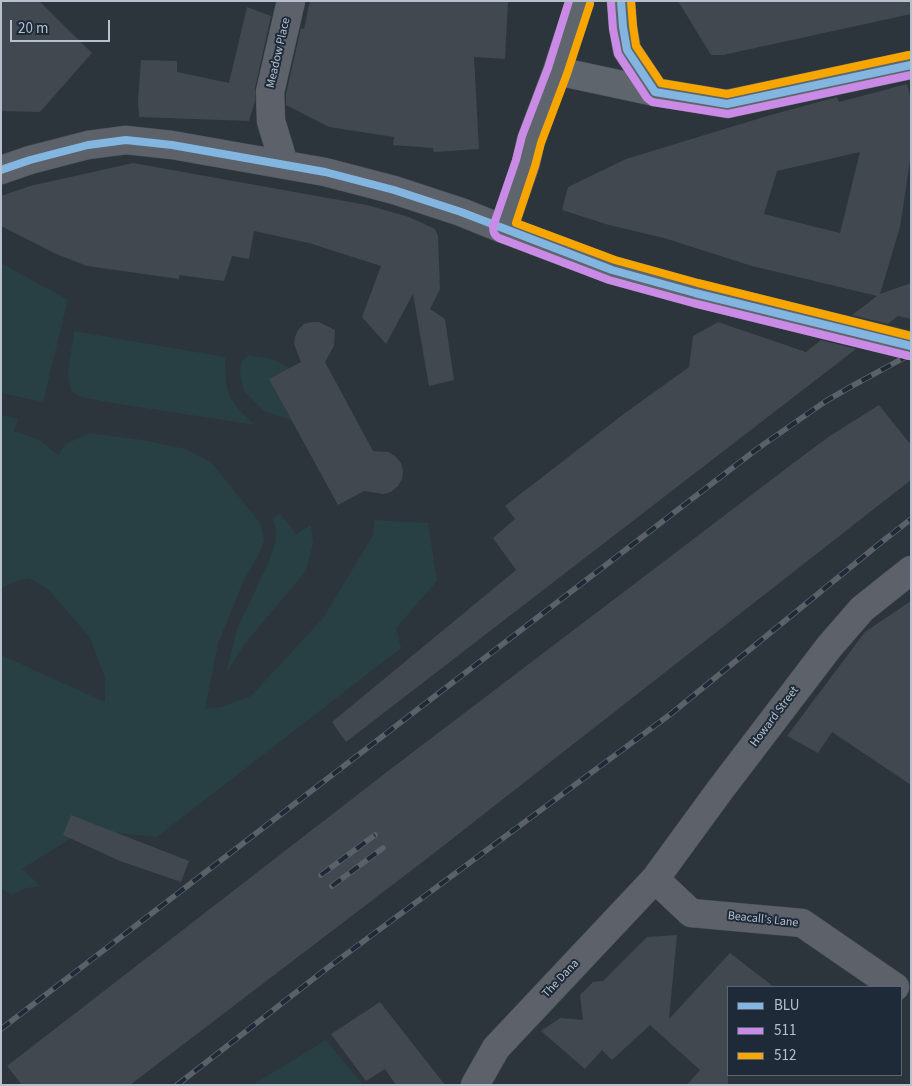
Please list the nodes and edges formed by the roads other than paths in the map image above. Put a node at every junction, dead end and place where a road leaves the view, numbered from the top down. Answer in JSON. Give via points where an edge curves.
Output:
{"nodes":[{"id":1,"x":292,"y":1,"type":"edge"},
{"id":2,"x":580,"y":1,"type":"edge"},
{"id":3,"x":621,"y":1,"type":"edge"},
{"id":4,"x":911,"y":64,"type":"edge"},
{"id":5,"x":557,"y":71,"type":"junction"},
{"id":6,"x":655,"y":92,"type":"junction"},
{"id":7,"x":284,"y":164,"type":"junction"},
{"id":8,"x":1,"y":170,"type":"edge"},
{"id":9,"x":503,"y":229,"type":"junction"},
{"id":10,"x":911,"y":346,"type":"edge"},
{"id":11,"x":911,"y":570,"type":"edge"},
{"id":12,"x":655,"y":879,"type":"junction"},
{"id":13,"x":894,"y":986,"type":"edge"},
{"id":14,"x":476,"y":1085,"type":"edge"}],
"edges":[{"from":1,"to":7,"type":"street","name":"Meadow Place","via":[[270,92],[271,120]]},
{"from":2,"to":5,"type":"main road"},
{"from":3,"to":6,"type":"main road","via":[[627,50]]},
{"from":4,"to":6,"type":"main road","via":[[726,104]]},
{"from":5,"to":6,"type":"main road"},
{"from":5,"to":9,"type":"main road"},
{"from":7,"to":8,"type":"street","via":[[126,140],[88,145]]},
{"from":7,"to":9,"type":"street","via":[[394,190]]},
{"from":9,"to":10,"type":"main road","via":[[612,270]]},
{"from":11,"to":12,"type":"street","name":"Howard Street","via":[[862,609],[829,647]]},
{"from":12,"to":13,"type":"street","name":"Beacall's Lane","via":[[691,913],[802,923]]},
{"from":12,"to":14,"type":"street","name":"The Dana","via":[[496,1048]]}]}
